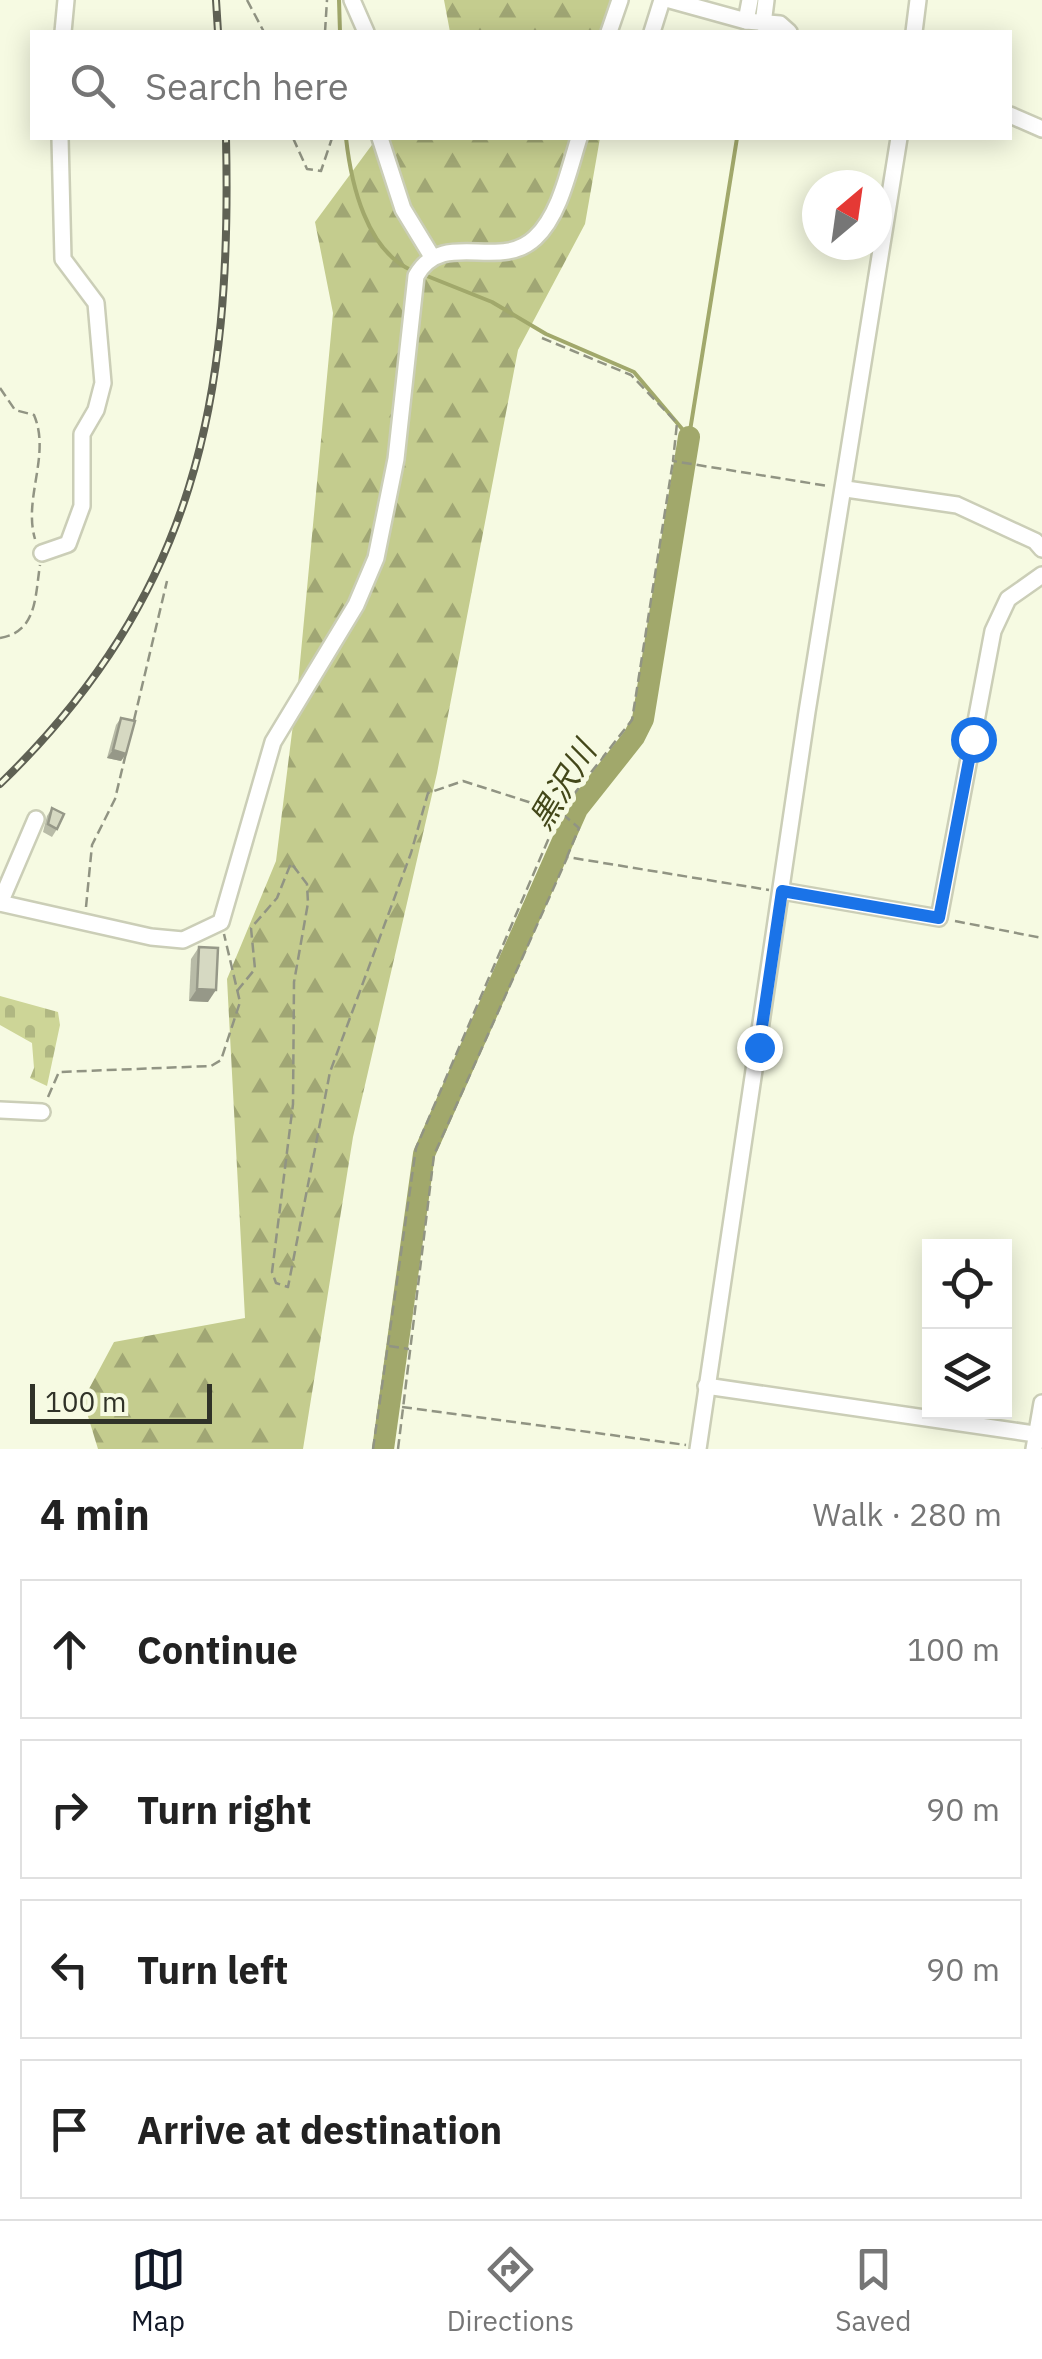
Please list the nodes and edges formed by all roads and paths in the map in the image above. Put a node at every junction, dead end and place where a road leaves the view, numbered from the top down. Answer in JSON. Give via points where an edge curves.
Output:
{"nodes":[{"id":1,"x":66,"y":0,"type":"edge"},
{"id":2,"x":247,"y":0,"type":"edge"},
{"id":3,"x":327,"y":0,"type":"edge"},
{"id":4,"x":352,"y":0,"type":"edge"},
{"id":5,"x":620,"y":0,"type":"edge"},
{"id":6,"x":666,"y":0,"type":"edge"},
{"id":7,"x":750,"y":0,"type":"edge"},
{"id":8,"x":766,"y":0,"type":"edge"},
{"id":9,"x":918,"y":0,"type":"edge"},
{"id":10,"x":746,"y":22,"type":"junction"},
{"id":11,"x":763,"y":24,"type":"junction"},
{"id":12,"x":63,"y":30,"type":"edge"},
{"id":13,"x":263,"y":30,"type":"edge"},
{"id":14,"x":325,"y":30,"type":"edge"},
{"id":15,"x":365,"y":30,"type":"edge"},
{"id":16,"x":611,"y":30,"type":"edge"},
{"id":17,"x":653,"y":30,"type":"edge"},
{"id":18,"x":786,"y":30,"type":"edge"},
{"id":19,"x":914,"y":30,"type":"edge"},
{"id":20,"x":1012,"y":117,"type":"edge"},
{"id":21,"x":1042,"y":130,"type":"edge"},
{"id":22,"x":60,"y":140,"type":"edge"},
{"id":23,"x":294,"y":140,"type":"edge"},
{"id":24,"x":331,"y":140,"type":"edge"},
{"id":25,"x":381,"y":140,"type":"edge"},
{"id":26,"x":578,"y":140,"type":"edge"},
{"id":27,"x":899,"y":140,"type":"edge"},
{"id":28,"x":431,"y":256,"type":"junction"},
{"id":29,"x":542,"y":338,"type":"dead end"},
{"id":30,"x":0,"y":388,"type":"edge"},
{"id":31,"x":675,"y":461,"type":"junction"},
{"id":32,"x":846,"y":488,"type":"junction"},
{"id":33,"x":1042,"y":549,"type":"edge"},
{"id":34,"x":42,"y":553,"type":"junction"},
{"id":35,"x":1042,"y":575,"type":"edge"},
{"id":36,"x":167,"y":581,"type":"dead end"},
{"id":37,"x":0,"y":638,"type":"edge"},
{"id":38,"x":133,"y":726,"type":"edge"},
{"id":39,"x":128,"y":744,"type":"edge"},
{"id":40,"x":562,"y":814,"type":"junction"},
{"id":41,"x":36,"y":818,"type":"dead end"},
{"id":42,"x":567,"y":857,"type":"junction"},
{"id":43,"x":782,"y":891,"type":"junction"},
{"id":44,"x":0,"y":904,"type":"edge"},
{"id":45,"x":939,"y":918,"type":"junction"},
{"id":46,"x":84,"y":920,"type":"junction"},
{"id":47,"x":221,"y":922,"type":"junction"},
{"id":48,"x":1042,"y":938,"type":"edge"},
{"id":49,"x":237,"y":991,"type":"junction"},
{"id":50,"x":0,"y":1110,"type":"edge"},
{"id":51,"x":42,"y":1112,"type":"joint"},
{"id":52,"x":389,"y":1346,"type":"junction"},
{"id":53,"x":406,"y":1349,"type":"junction"},
{"id":54,"x":706,"y":1386,"type":"junction"},
{"id":55,"x":1042,"y":1403,"type":"edge"},
{"id":56,"x":400,"y":1406,"type":"junction"},
{"id":57,"x":1038,"y":1439,"type":"edge"},
{"id":58,"x":698,"y":1448,"type":"edge"},
{"id":59,"x":372,"y":1449,"type":"edge"},
{"id":60,"x":398,"y":1449,"type":"edge"}],
"edges":[{"from":1,"to":12,"type":"street"},
{"from":2,"to":13,"type":"path"},
{"from":3,"to":14,"type":"path"},
{"from":4,"to":15,"type":"street"},
{"from":5,"to":16,"type":"street"},
{"from":6,"to":10,"type":"street"},
{"from":6,"to":17,"type":"street"},
{"from":7,"to":10,"type":"street"},
{"from":8,"to":11,"type":"street"},
{"from":9,"to":19,"type":"street"},
{"from":10,"to":11,"type":"street"},
{"from":11,"to":18,"type":"street"},
{"from":20,"to":21,"type":"street"},
{"from":22,"to":34,"type":"street","via":[[63,259],[96,303],[103,382],[82,434],[78,528],[68,544]]},
{"from":23,"to":24,"type":"path","via":[[307,169],[321,171]]},
{"from":25,"to":28,"type":"street","via":[[403,209]]},
{"from":26,"to":28,"type":"street","via":[[537,237],[515,251]]},
{"from":27,"to":32,"type":"street"},
{"from":28,"to":47,"type":"street","via":[[412,286],[396,459],[376,558],[356,604],[273,742]]},
{"from":29,"to":31,"type":"path","via":[[631,375],[677,422]]},
{"from":30,"to":34,"type":"path","via":[[15,410],[34,415],[42,432],[32,512]]},
{"from":31,"to":32,"type":"path"},
{"from":31,"to":40,"type":"path","via":[[632,720]]},
{"from":32,"to":33,"type":"street","via":[[958,505]]},
{"from":32,"to":43,"type":"street"},
{"from":34,"to":37,"type":"path","via":[[31,620],[17,635]]},
{"from":35,"to":45,"type":"street","via":[[1008,600],[993,631]]},
{"from":36,"to":38,"type":"path"},
{"from":39,"to":46,"type":"path","via":[[115,799],[92,845]]},
{"from":40,"to":42,"type":"path","via":[[579,828]]},
{"from":40,"to":49,"type":"path","via":[[462,781],[428,793],[330,1072],[288,1287],[276,1283],[272,1272],[293,1104],[294,982],[308,902],[307,884],[291,863],[277,898],[251,928],[255,969]]},
{"from":40,"to":52,"type":"path","via":[[416,1148]]},
{"from":41,"to":44,"type":"street"},
{"from":42,"to":43,"type":"path"},
{"from":42,"to":53,"type":"path","via":[[434,1155]]},
{"from":43,"to":45,"type":"street"},
{"from":43,"to":54,"type":"street"},
{"from":44,"to":46,"type":"street"},
{"from":45,"to":48,"type":"path"},
{"from":46,"to":47,"type":"street","via":[[183,940]]},
{"from":47,"to":49,"type":"path"},
{"from":49,"to":51,"type":"path","via":[[240,1002],[221,1060],[211,1066],[59,1072]]},
{"from":50,"to":51,"type":"street"},
{"from":52,"to":53,"type":"path"},
{"from":52,"to":59,"type":"path"},
{"from":53,"to":56,"type":"path"},
{"from":54,"to":57,"type":"street"},
{"from":54,"to":58,"type":"street"},
{"from":55,"to":57,"type":"street"},
{"from":56,"to":58,"type":"path"},
{"from":56,"to":60,"type":"path"}]}
